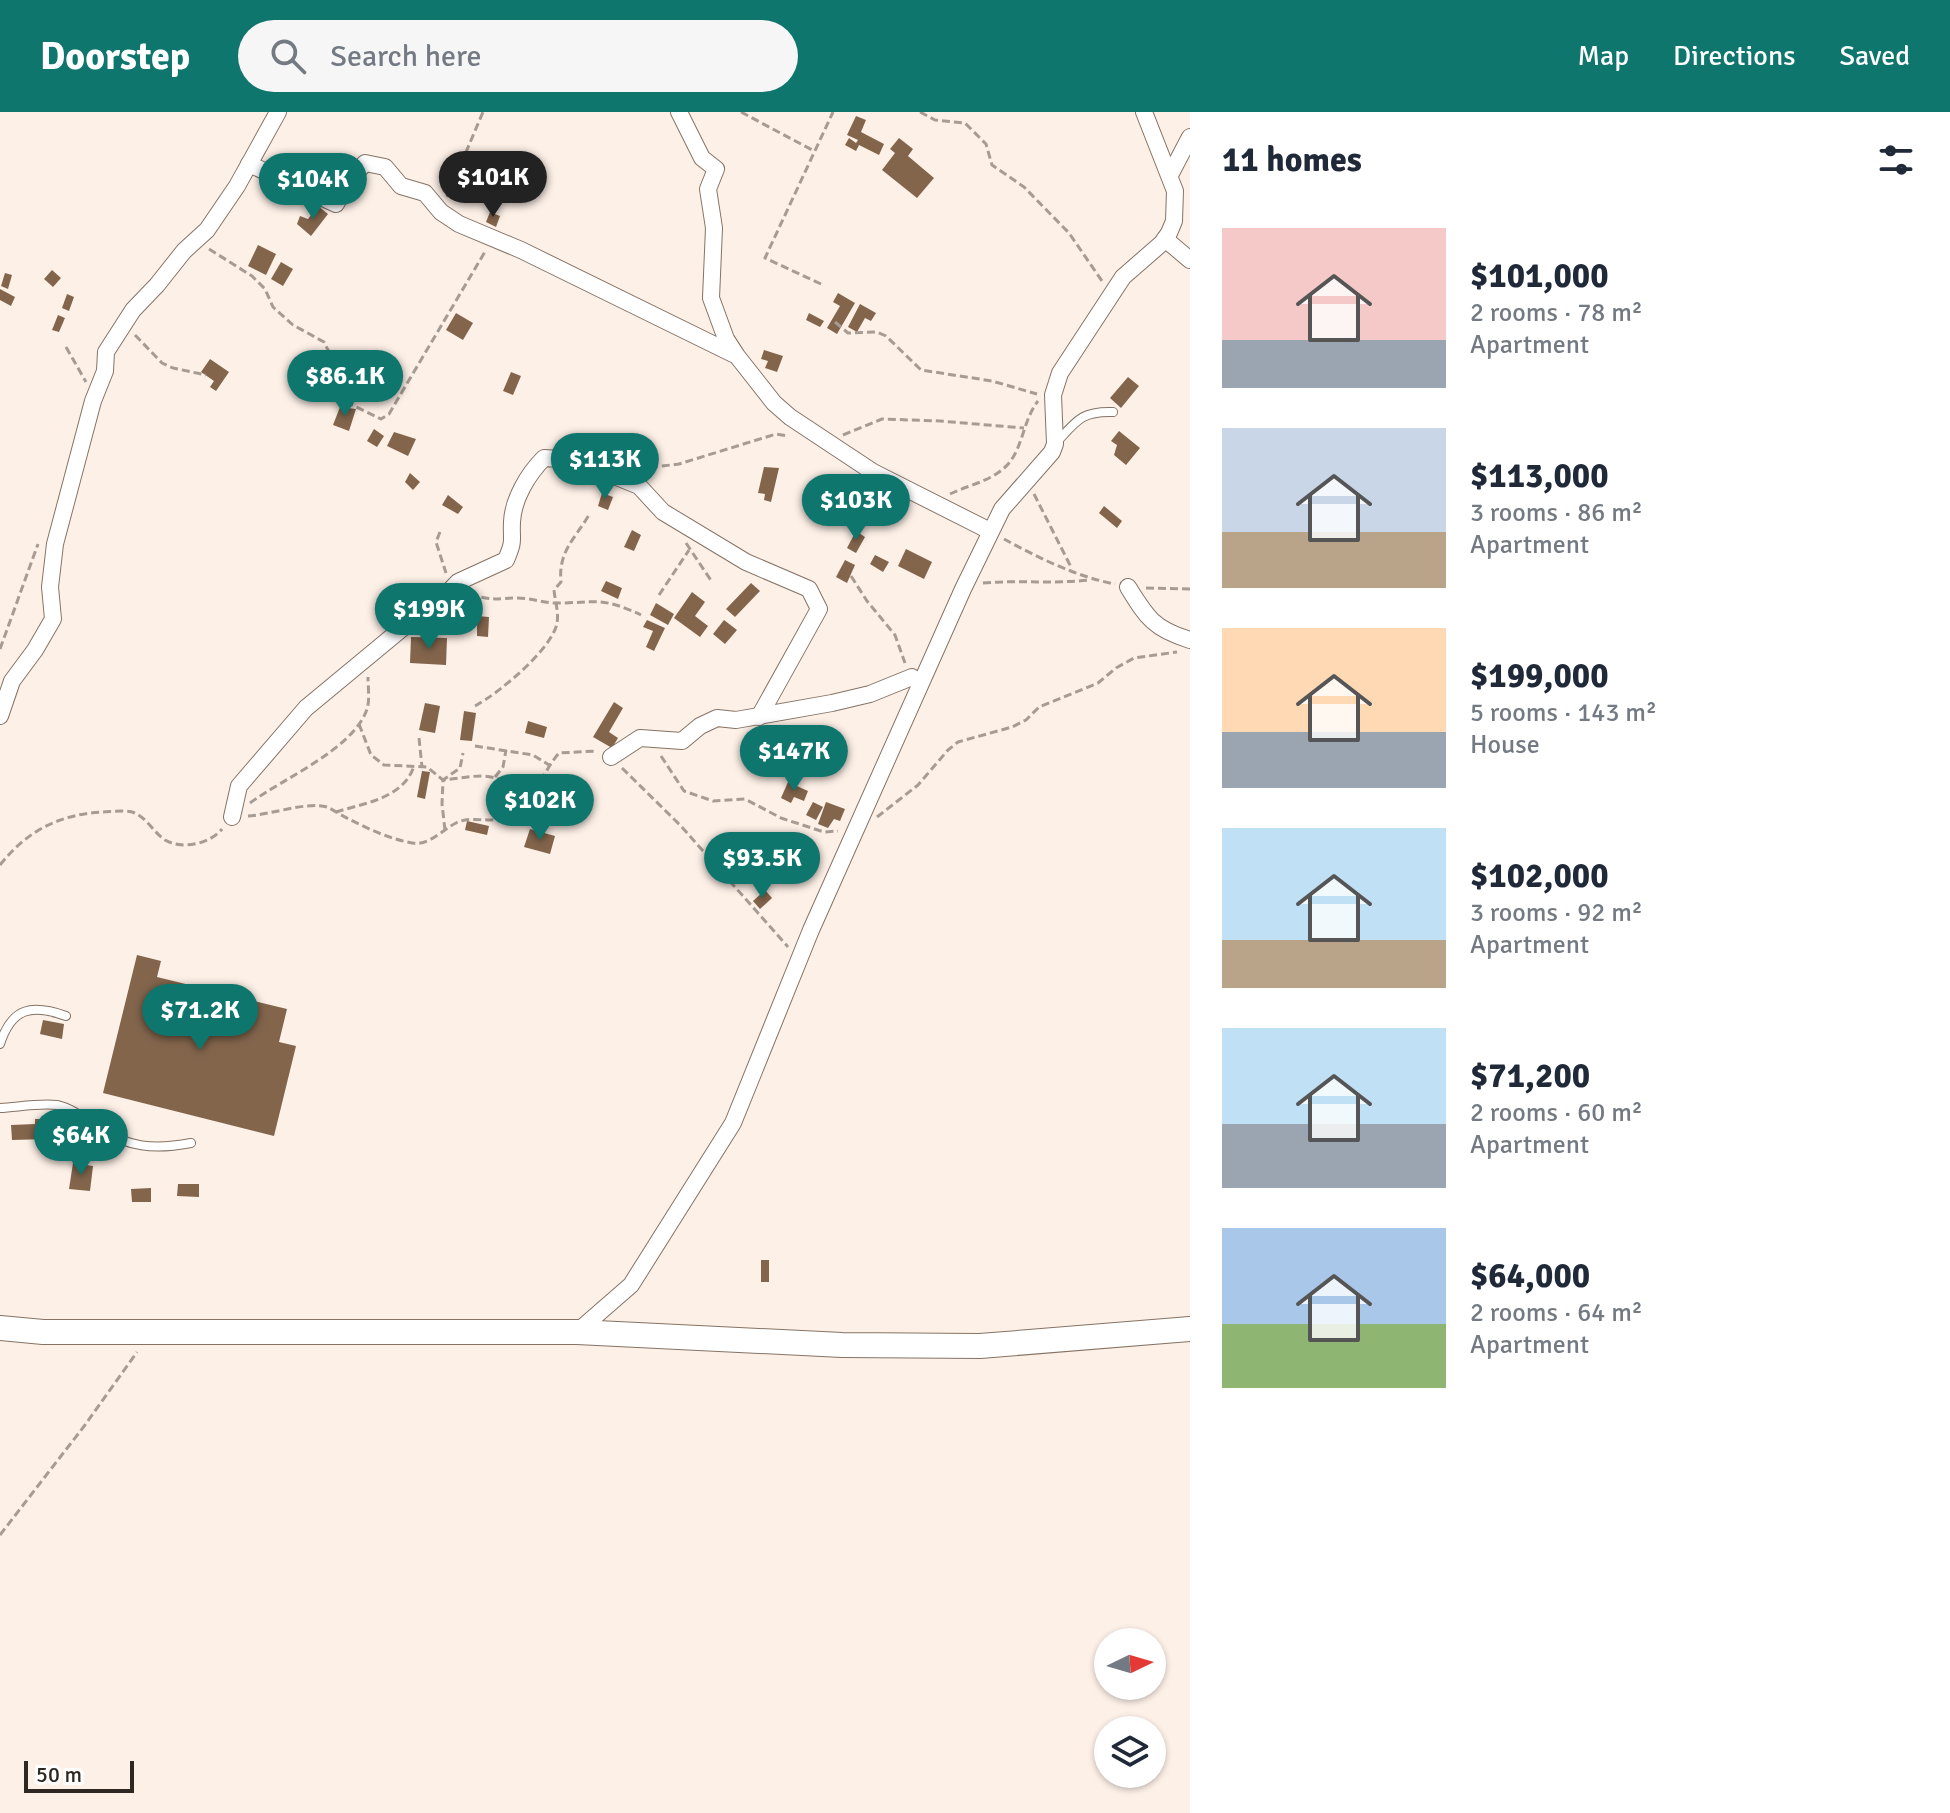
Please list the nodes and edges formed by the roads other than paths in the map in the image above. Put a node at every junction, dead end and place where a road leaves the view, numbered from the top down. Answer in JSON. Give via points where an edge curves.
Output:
{"nodes":[{"id":1,"x":278,"y":112,"type":"edge"},
{"id":2,"x":679,"y":112,"type":"edge"},
{"id":3,"x":1144,"y":112,"type":"edge"},
{"id":4,"x":1190,"y":137,"type":"edge"},
{"id":5,"x":249,"y":164,"type":"junction"},
{"id":6,"x":1170,"y":175,"type":"junction"},
{"id":7,"x":1165,"y":239,"type":"junction"},
{"id":8,"x":1190,"y":260,"type":"edge"},
{"id":9,"x":737,"y":356,"type":"junction"},
{"id":10,"x":1113,"y":412,"type":"dead end"},
{"id":11,"x":1055,"y":444,"type":"junction"},
{"id":12,"x":990,"y":531,"type":"junction"},
{"id":13,"x":1128,"y":587,"type":"road end"},
{"id":14,"x":1187,"y":646,"type":"edge"},
{"id":15,"x":912,"y":677,"type":"road end"},
{"id":16,"x":0,"y":716,"type":"edge"},
{"id":17,"x":759,"y":717,"type":"junction"},
{"id":18,"x":611,"y":757,"type":"road end"},
{"id":19,"x":232,"y":817,"type":"road end"},
{"id":20,"x":66,"y":1016,"type":"dead end"},
{"id":21,"x":0,"y":1044,"type":"edge"},
{"id":22,"x":0,"y":1108,"type":"edge"},
{"id":23,"x":191,"y":1143,"type":"dead end"},
{"id":24,"x":0,"y":1328,"type":"edge"},
{"id":25,"x":1190,"y":1329,"type":"edge"},
{"id":26,"x":577,"y":1332,"type":"junction"}],
"edges":[{"from":1,"to":5,"type":"street"},
{"from":2,"to":9,"type":"street","via":[[702,158],[716,168],[708,189],[714,228],[711,298]]},
{"from":3,"to":6,"type":"street"},
{"from":4,"to":6,"type":"street"},
{"from":5,"to":9,"type":"street","via":[[336,204],[365,163],[385,167],[401,186],[425,193],[459,224]]},
{"from":5,"to":16,"type":"street","via":[[207,230],[133,310],[106,352],[104,375],[59,527],[50,587],[53,619],[12,681]]},
{"from":6,"to":7,"type":"street","via":[[1176,206]]},
{"from":7,"to":8,"type":"street"},
{"from":7,"to":11,"type":"street","via":[[1123,277],[1060,373],[1053,395]]},
{"from":9,"to":12,"type":"street","via":[[790,417],[873,472]]},
{"from":10,"to":11,"type":"lane","via":[[1089,413]]},
{"from":11,"to":12,"type":"street"},
{"from":12,"to":26,"type":"street","via":[[799,959],[733,1123],[631,1285]]},
{"from":13,"to":14,"type":"street","via":[[1151,622]]},
{"from":15,"to":17,"type":"street","via":[[870,694]]},
{"from":17,"to":18,"type":"street","via":[[717,718],[682,741],[640,738]]},
{"from":17,"to":19,"type":"street","via":[[819,609],[809,589],[746,562],[674,519],[639,486],[575,460],[544,458],[516,502],[514,541],[506,560],[458,582],[306,708],[239,786]]},
{"from":20,"to":21,"type":"lane","via":[[26,1010],[13,1016]]},
{"from":22,"to":23,"type":"lane","via":[[57,1105],[131,1143],[150,1148]]},
{"from":24,"to":26,"type":"street"},
{"from":25,"to":26,"type":"street","via":[[980,1346]]}]}
